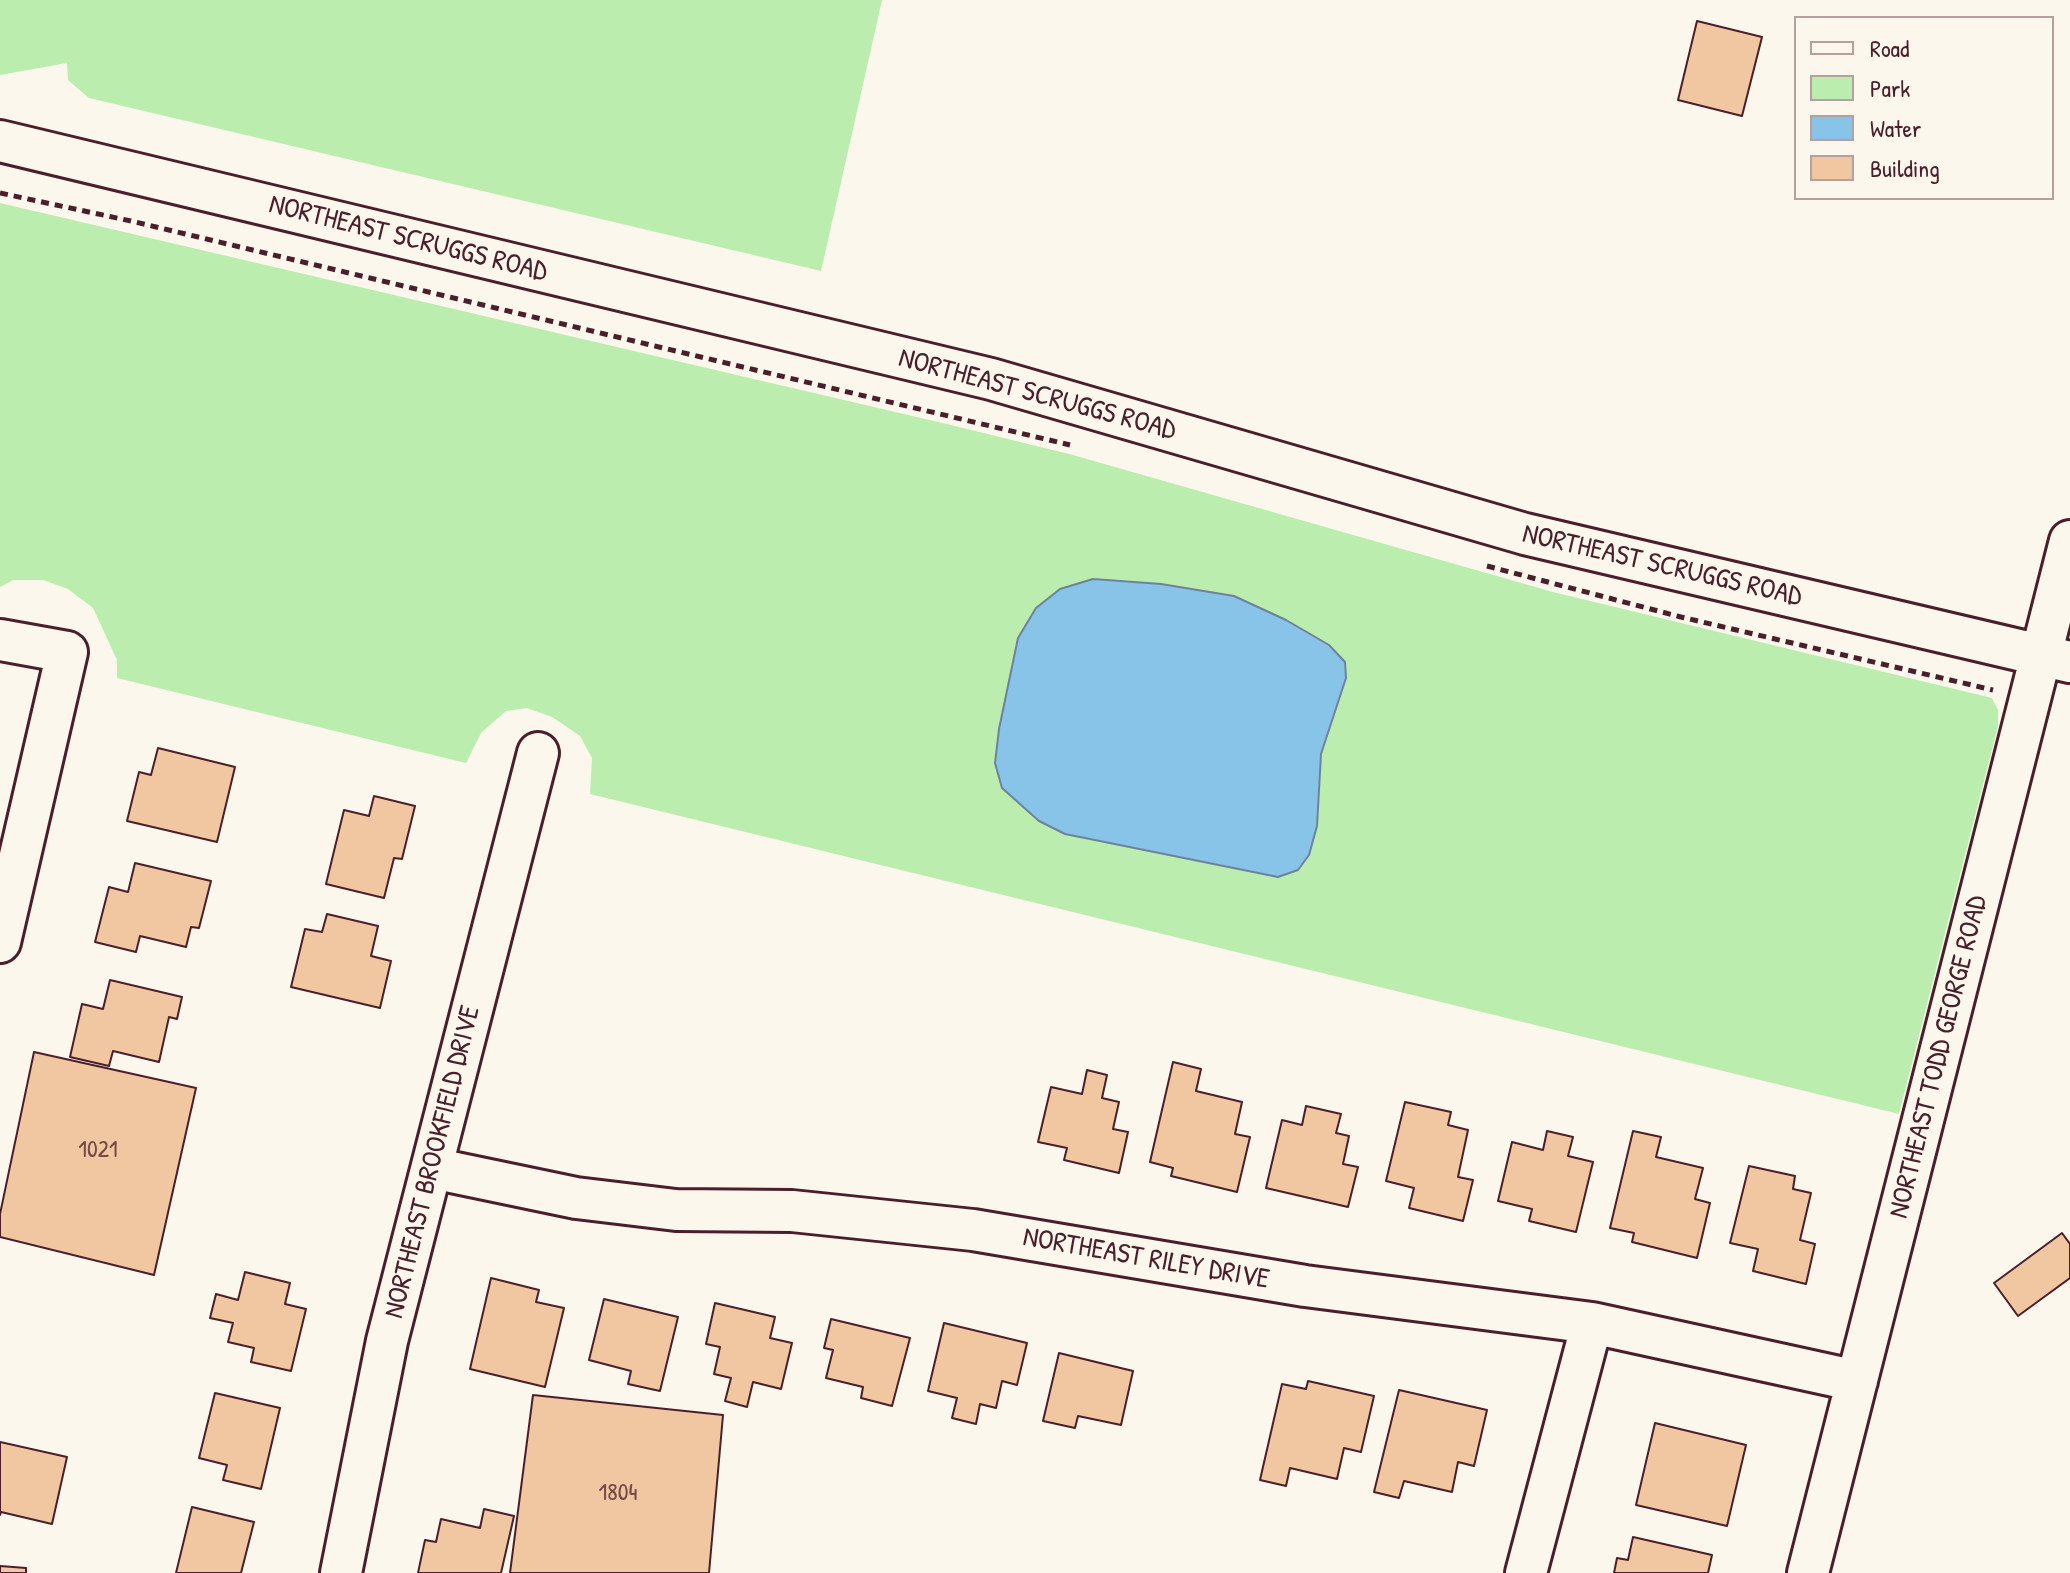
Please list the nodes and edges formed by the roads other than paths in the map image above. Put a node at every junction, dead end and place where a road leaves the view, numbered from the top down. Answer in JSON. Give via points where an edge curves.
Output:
{"nodes":[{"id":1,"x":0,"y":141,"type":"edge"},
{"id":2,"x":2070,"y":541,"type":"edge"},
{"id":3,"x":0,"y":640,"type":"edge"},
{"id":4,"x":2056,"y":659,"type":"edge"},
{"id":5,"x":538,"y":753,"type":"dead end"},
{"id":6,"x":0,"y":942,"type":"edge"},
{"id":7,"x":432,"y":1168,"type":"junction"},
{"id":8,"x":1592,"y":1323,"type":"junction"},
{"id":9,"x":1857,"y":1381,"type":"junction"},
{"id":10,"x":341,"y":1573,"type":"edge"},
{"id":11,"x":1526,"y":1573,"type":"edge"},
{"id":12,"x":1808,"y":1573,"type":"edge"}],
"edges":[{"from":1,"to":4,"type":"street","name":"NORTHEAST SCRUGGS ROAD","via":[[991,379],[1525,534]]},
{"from":2,"to":4,"type":"street","name":"NORTHEAST TODD GEORGE ROAD"},
{"from":3,"to":6,"type":"street","via":[[67,652]]},
{"from":4,"to":9,"type":"street","name":"NORTHEAST TODD GEORGE ROAD"},
{"from":5,"to":7,"type":"street","name":"NORTHEAST BROOKFIELD DRIVE"},
{"from":7,"to":8,"type":"street","name":"NORTHEAST RILEY DRIVE","via":[[576,1198],[676,1210],[792,1211],[973,1230],[1305,1286]]},
{"from":7,"to":10,"type":"street","name":"NORTHEAST BROOKFIELD DRIVE","via":[[387,1341]]},
{"from":8,"to":9,"type":"street","name":"NORTHEAST RILEY DRIVE"},
{"from":8,"to":11,"type":"street"},
{"from":9,"to":12,"type":"street","name":"NORTHEAST TODD GEORGE ROAD"}]}
